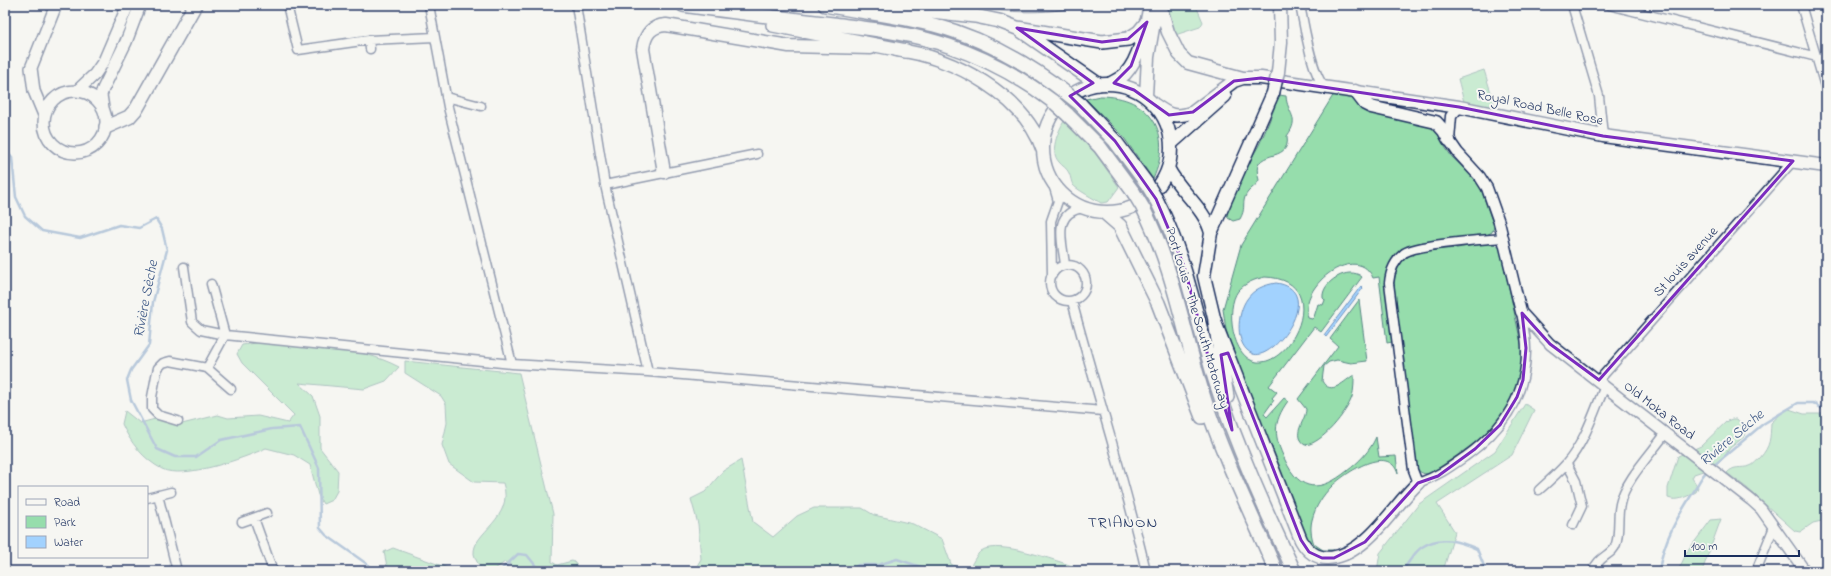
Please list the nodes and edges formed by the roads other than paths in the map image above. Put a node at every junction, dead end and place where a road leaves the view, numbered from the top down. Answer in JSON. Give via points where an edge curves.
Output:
{"nodes":[{"id":1,"x":56,"y":5,"type":"edge"},
{"id":2,"x":128,"y":5,"type":"edge"},
{"id":3,"x":140,"y":5,"type":"edge"},
{"id":4,"x":195,"y":5,"type":"edge"},
{"id":5,"x":288,"y":5,"type":"edge"},
{"id":6,"x":429,"y":5,"type":"edge"},
{"id":7,"x":576,"y":5,"type":"edge"},
{"id":8,"x":825,"y":5,"type":"edge"},
{"id":9,"x":878,"y":5,"type":"edge"},
{"id":10,"x":1150,"y":5,"type":"edge"},
{"id":11,"x":1157,"y":5,"type":"edge"},
{"id":12,"x":1160,"y":5,"type":"edge"},
{"id":13,"x":1280,"y":5,"type":"edge"},
{"id":14,"x":1300,"y":5,"type":"edge"},
{"id":15,"x":1572,"y":5,"type":"edge"},
{"id":16,"x":1609,"y":5,"type":"edge"},
{"id":17,"x":1801,"y":5,"type":"edge"},
{"id":18,"x":688,"y":6,"type":"edge"},
{"id":19,"x":1147,"y":22,"type":"junction"},
{"id":20,"x":1017,"y":28,"type":"junction"},
{"id":21,"x":435,"y":37,"type":"junction"},
{"id":22,"x":369,"y":40,"type":"junction"},
{"id":23,"x":370,"y":49,"type":"dead end"},
{"id":24,"x":906,"y":51,"type":"junction"},
{"id":25,"x":1817,"y":57,"type":"junction"},
{"id":26,"x":1245,"y":79,"type":"junction"},
{"id":27,"x":1104,"y":84,"type":"junction"},
{"id":28,"x":1326,"y":88,"type":"junction"},
{"id":29,"x":78,"y":90,"type":"junction"},
{"id":30,"x":1826,"y":90,"type":"edge"},
{"id":31,"x":1355,"y":91,"type":"junction"},
{"id":32,"x":1146,"y":96,"type":"junction"},
{"id":33,"x":446,"y":97,"type":"junction"},
{"id":34,"x":1155,"y":105,"type":"junction"},
{"id":35,"x":481,"y":106,"type":"dead end"},
{"id":36,"x":1459,"y":107,"type":"junction"},
{"id":37,"x":103,"y":108,"type":"junction"},
{"id":38,"x":44,"y":115,"type":"junction"},
{"id":39,"x":106,"y":127,"type":"junction"},
{"id":40,"x":1603,"y":136,"type":"junction"},
{"id":41,"x":1449,"y":140,"type":"junction"},
{"id":42,"x":1172,"y":143,"type":"junction"},
{"id":43,"x":1043,"y":151,"type":"junction"},
{"id":44,"x":757,"y":154,"type":"dead end"},
{"id":45,"x":1793,"y":162,"type":"junction"},
{"id":46,"x":1826,"y":166,"type":"edge"},
{"id":47,"x":1168,"y":168,"type":"junction"},
{"id":48,"x":664,"y":172,"type":"junction"},
{"id":49,"x":1053,"y":184,"type":"junction"},
{"id":50,"x":606,"y":185,"type":"junction"},
{"id":51,"x":1083,"y":208,"type":"junction"},
{"id":52,"x":1105,"y":213,"type":"junction"},
{"id":53,"x":1211,"y":233,"type":"junction"},
{"id":54,"x":1502,"y":238,"type":"junction"},
{"id":55,"x":1065,"y":265,"type":"junction"},
{"id":56,"x":184,"y":267,"type":"dead end"},
{"id":57,"x":1052,"y":275,"type":"junction"},
{"id":58,"x":211,"y":284,"type":"dead end"},
{"id":59,"x":1072,"y":301,"type":"junction"},
{"id":60,"x":1521,"y":312,"type":"junction"},
{"id":61,"x":1215,"y":322,"type":"junction"},
{"id":62,"x":225,"y":336,"type":"junction"},
{"id":63,"x":512,"y":364,"type":"junction"},
{"id":64,"x":207,"y":368,"type":"junction"},
{"id":65,"x":648,"y":372,"type":"junction"},
{"id":66,"x":1602,"y":383,"type":"junction"},
{"id":67,"x":232,"y":389,"type":"dead end"},
{"id":68,"x":1103,"y":411,"type":"junction"},
{"id":69,"x":178,"y":421,"type":"dead end"},
{"id":70,"x":1232,"y":430,"type":"junction"},
{"id":71,"x":1665,"y":434,"type":"junction"},
{"id":72,"x":1567,"y":464,"type":"junction"},
{"id":73,"x":1418,"y":483,"type":"junction"},
{"id":74,"x":1539,"y":490,"type":"dead end"},
{"id":75,"x":171,"y":492,"type":"dead end"},
{"id":76,"x":158,"y":495,"type":"junction"},
{"id":77,"x":1243,"y":495,"type":"junction"},
{"id":78,"x":148,"y":498,"type":"edge"},
{"id":79,"x":267,"y":513,"type":"dead end"},
{"id":80,"x":254,"y":518,"type":"junction"},
{"id":81,"x":242,"y":522,"type":"dead end"},
{"id":82,"x":1573,"y":525,"type":"dead end"},
{"id":83,"x":1774,"y":527,"type":"junction"},
{"id":84,"x":177,"y":571,"type":"edge"},
{"id":85,"x":272,"y":571,"type":"edge"},
{"id":86,"x":1146,"y":571,"type":"edge"},
{"id":87,"x":1276,"y":571,"type":"edge"},
{"id":88,"x":1294,"y":571,"type":"edge"},
{"id":89,"x":1593,"y":571,"type":"edge"},
{"id":90,"x":1756,"y":571,"type":"edge"},
{"id":91,"x":1805,"y":571,"type":"edge"}],
"edges":[{"from":1,"to":38,"type":"main road","via":[[31,68],[34,91]]},
{"from":2,"to":29,"type":"main road","via":[[104,61]]},
{"from":3,"to":37,"type":"main road","via":[[126,42],[103,89]]},
{"from":4,"to":39,"type":"highway","via":[[137,108],[128,117]]},
{"from":5,"to":22,"type":"street","via":[[298,50]]},
{"from":6,"to":21,"type":"street"},
{"from":7,"to":50,"type":"street"},
{"from":8,"to":70,"type":"highway","name":"Port Louis – The South Motorway","bridge":true,"via":[[933,25],[957,32],[1023,62],[1080,104],[1115,141],[1147,184],[1171,230]]},
{"from":9,"to":20,"type":"highway","via":[[975,16]]},
{"from":10,"to":19,"type":"main road"},
{"from":11,"to":32,"type":"main road","via":[[1148,57]]},
{"from":12,"to":26,"type":"main road","via":[[1178,54],[1188,63]]},
{"from":13,"to":53,"type":"main road","bridge":true,"via":[[1282,43],[1273,93]]},
{"from":14,"to":28,"type":"street","via":[[1315,70]]},
{"from":15,"to":40,"type":"street","via":[[1592,66],[1599,96]]},
{"from":16,"to":25,"type":"street"},
{"from":17,"to":25,"type":"street"},
{"from":18,"to":24,"type":"highway","via":[[702,12]]},
{"from":18,"to":77,"type":"highway","name":"Port Louis – The South Motorway","bridge":true,"via":[[883,30],[926,39],[994,64],[1055,103],[1104,151],[1143,208],[1166,261],[1206,402]]},
{"from":19,"to":20,"type":"highway","via":[[1139,32],[1128,39],[1102,42]]},
{"from":19,"to":27,"type":"main road","via":[[1130,66],[1123,75]]},
{"from":20,"to":27,"type":"highway"},
{"from":21,"to":22,"type":"street"},
{"from":21,"to":33,"type":"street"},
{"from":22,"to":23,"type":"street"},
{"from":24,"to":43,"type":"main road","via":[[943,62],[973,76],[996,91],[1029,123],[1038,136]]},
{"from":24,"to":48,"type":"main road","via":[[789,46],[666,25],[658,26],[649,31],[644,38],[643,49]]},
{"from":25,"to":30,"type":"street"},
{"from":26,"to":28,"type":"main road","name":"Royal Road Belle Rose","via":[[1270,79]]},
{"from":26,"to":34,"type":"main road","name":"Royal Road Belle Rose","via":[[1234,81],[1193,112],[1169,115]]},
{"from":26,"to":42,"type":"main road"},
{"from":27,"to":32,"type":"main road","via":[[1134,90]]},
{"from":27,"to":43,"type":"main road","via":[[1076,92],[1058,107],[1049,120],[1044,135]]},
{"from":28,"to":31,"type":"main road","name":"Royal Road Belle Rose"},
{"from":29,"to":37,"type":"main road","via":[[93,96]]},
{"from":29,"to":38,"type":"main road","via":[[66,91],[56,96],[48,104]]},
{"from":31,"to":36,"type":"main road","name":"Royal Road Belle Rose"},
{"from":31,"to":41,"type":"main road","via":[[1371,107],[1436,122]]},
{"from":32,"to":34,"type":"main road"},
{"from":33,"to":35,"type":"street"},
{"from":33,"to":63,"type":"street"},
{"from":34,"to":42,"type":"main road","via":[[1168,127]]},
{"from":36,"to":40,"type":"main road","name":"Royal Road Belle Rose"},
{"from":36,"to":41,"type":"street","via":[[1451,116]]},
{"from":37,"to":39,"type":"main road"},
{"from":38,"to":39,"type":"main road","via":[[46,137],[53,146],[63,152],[74,154],[90,149],[102,137]]},
{"from":40,"to":45,"type":"main road","name":"Royal Road Belle Rose"},
{"from":41,"to":54,"type":"street","via":[[1487,188]]},
{"from":42,"to":47,"type":"main road"},
{"from":43,"to":49,"type":"main road","via":[[1046,168]]},
{"from":44,"to":48,"type":"street"},
{"from":45,"to":46,"type":"main road","name":"Royal Road Belle Rose"},
{"from":45,"to":66,"type":"street","name":"St louis avenue"},
{"from":47,"to":52,"type":"main road","via":[[1155,191],[1145,201],[1119,212]]},
{"from":47,"to":53,"type":"main road","via":[[1177,184],[1206,221]]},
{"from":48,"to":50,"type":"street"},
{"from":49,"to":51,"type":"main road","via":[[1066,198]]},
{"from":49,"to":57,"type":"street","via":[[1058,201],[1051,222]]},
{"from":50,"to":65,"type":"street"},
{"from":51,"to":52,"type":"main road"},
{"from":51,"to":55,"type":"street","via":[[1074,210],[1062,222]]},
{"from":52,"to":77,"type":"highway","via":[[1120,226],[1155,296],[1212,440]]},
{"from":53,"to":61,"type":"main road","via":[[1204,276]]},
{"from":54,"to":60,"type":"street"},
{"from":54,"to":73,"type":"street","via":[[1412,249],[1398,258],[1390,275],[1412,463]]},
{"from":55,"to":57,"type":"street"},
{"from":55,"to":59,"type":"street","via":[[1076,267],[1086,279],[1082,295]]},
{"from":56,"to":62,"type":"street","via":[[192,322],[201,330]]},
{"from":57,"to":59,"type":"street","via":[[1050,288],[1055,296],[1063,301]]},
{"from":58,"to":62,"type":"street"},
{"from":59,"to":68,"type":"street"},
{"from":60,"to":66,"type":"street","name":"Old Moka Road","via":[[1550,344]]},
{"from":60,"to":73,"type":"street","via":[[1526,348],[1525,364],[1517,397],[1510,412],[1475,449],[1438,476]]},
{"from":61,"to":70,"type":"highway"},
{"from":61,"to":73,"type":"main road","via":[[1301,540],[1309,552],[1327,559],[1364,542]]},
{"from":62,"to":63,"type":"street"},
{"from":62,"to":64,"type":"street"},
{"from":63,"to":65,"type":"street"},
{"from":64,"to":67,"type":"street"},
{"from":64,"to":69,"type":"street","via":[[170,362],[163,363],[158,368],[152,409],[158,415]]},
{"from":65,"to":68,"type":"street"},
{"from":66,"to":71,"type":"street","name":"Old Moka Road"},
{"from":66,"to":72,"type":"street","name":"St louis avenue","via":[[1586,433]]},
{"from":68,"to":86,"type":"street","via":[[1128,493]]},
{"from":70,"to":88,"type":"highway","name":"Port Louis – The South Motorway"},
{"from":71,"to":83,"type":"street","name":"Old Moka Road","via":[[1761,509]]},
{"from":71,"to":89,"type":"street","via":[[1626,486],[1620,503],[1616,545],[1601,558]]},
{"from":72,"to":74,"type":"street","name":"St louis avenue"},
{"from":72,"to":82,"type":"street","via":[[1576,481],[1582,506]]},
{"from":75,"to":76,"type":"street"},
{"from":76,"to":78,"type":"street"},
{"from":76,"to":84,"type":"street"},
{"from":77,"to":87,"type":"highway","name":"Port Louis – The South Motorway"},
{"from":79,"to":80,"type":"street"},
{"from":80,"to":81,"type":"street"},
{"from":80,"to":85,"type":"street"},
{"from":83,"to":90,"type":"street"},
{"from":83,"to":91,"type":"street","name":"Old Moka Road"}]}
